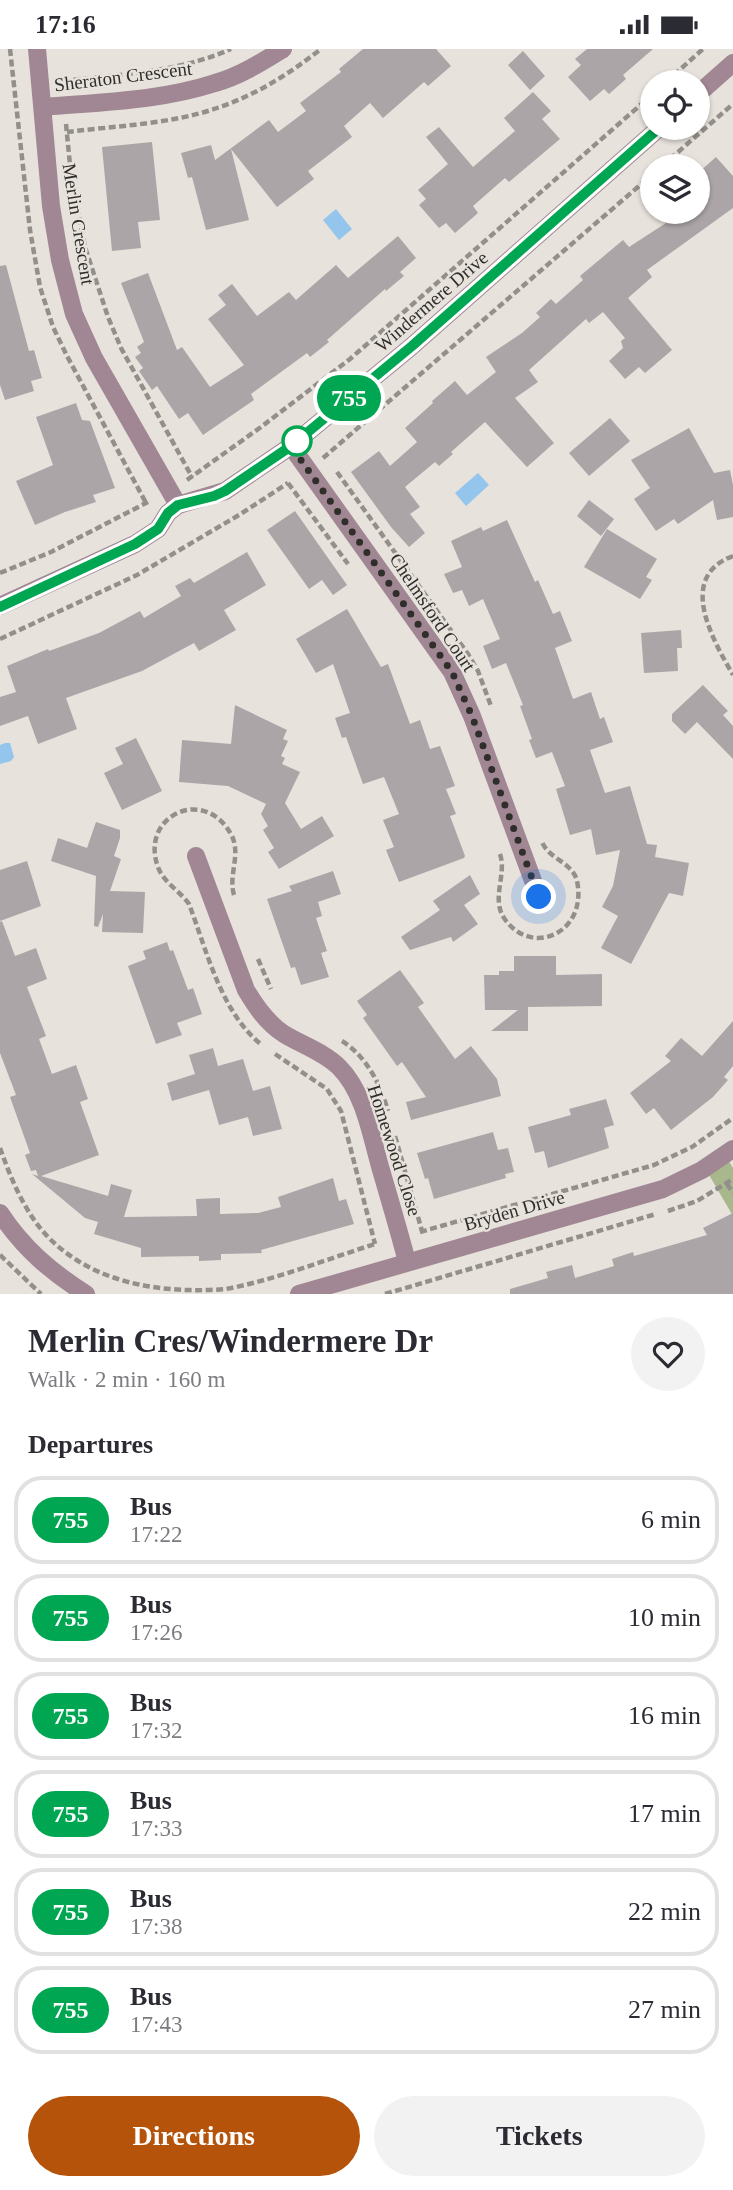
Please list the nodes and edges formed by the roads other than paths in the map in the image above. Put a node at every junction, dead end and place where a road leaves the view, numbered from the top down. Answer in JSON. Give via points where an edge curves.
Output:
{"nodes":[{"id":1,"x":37,"y":49,"type":"edge"},
{"id":2,"x":284,"y":49,"type":"edge"},
{"id":3,"x":733,"y":63,"type":"edge"},
{"id":4,"x":710,"y":83,"type":"edge"},
{"id":5,"x":43,"y":107,"type":"junction"},
{"id":6,"x":645,"y":140,"type":"edge"},
{"id":7,"x":291,"y":446,"type":"junction"},
{"id":8,"x":178,"y":505,"type":"junction"},
{"id":9,"x":0,"y":607,"type":"edge"},
{"id":10,"x":196,"y":856,"type":"dead end"},
{"id":11,"x":539,"y":897,"type":"dead end"},
{"id":12,"x":733,"y":1149,"type":"edge"},
{"id":13,"x":0,"y":1213,"type":"edge"},
{"id":14,"x":407,"y":1262,"type":"junction"},
{"id":15,"x":86,"y":1294,"type":"edge"},
{"id":16,"x":299,"y":1294,"type":"edge"}],
"edges":[{"from":1,"to":5,"type":"street","name":"Merlin Crescent"},
{"from":2,"to":5,"type":"street","name":"Sheraton Crescent","via":[[235,76],[197,89]]},
{"from":3,"to":4,"type":"street"},
{"from":5,"to":8,"type":"street","name":"Merlin Crescent","via":[[51,206],[74,314]]},
{"from":6,"to":7,"type":"street","name":"Windermere Drive"},
{"from":7,"to":8,"type":"street","name":"Windermere Drive","via":[[225,491]]},
{"from":7,"to":11,"type":"street","name":"Chelmsford Court","via":[[452,672]]},
{"from":8,"to":9,"type":"street","via":[[158,529],[135,544]]},
{"from":10,"to":14,"type":"street","name":"Homewood Close","via":[[246,990],[257,1007],[284,1033],[338,1066],[350,1081],[367,1119]]},
{"from":12,"to":14,"type":"street","name":"Bryden Drive","via":[[663,1189]]},
{"from":13,"to":15,"type":"street","via":[[39,1261]]},
{"from":14,"to":16,"type":"street","name":"Bryden Drive"}]}
